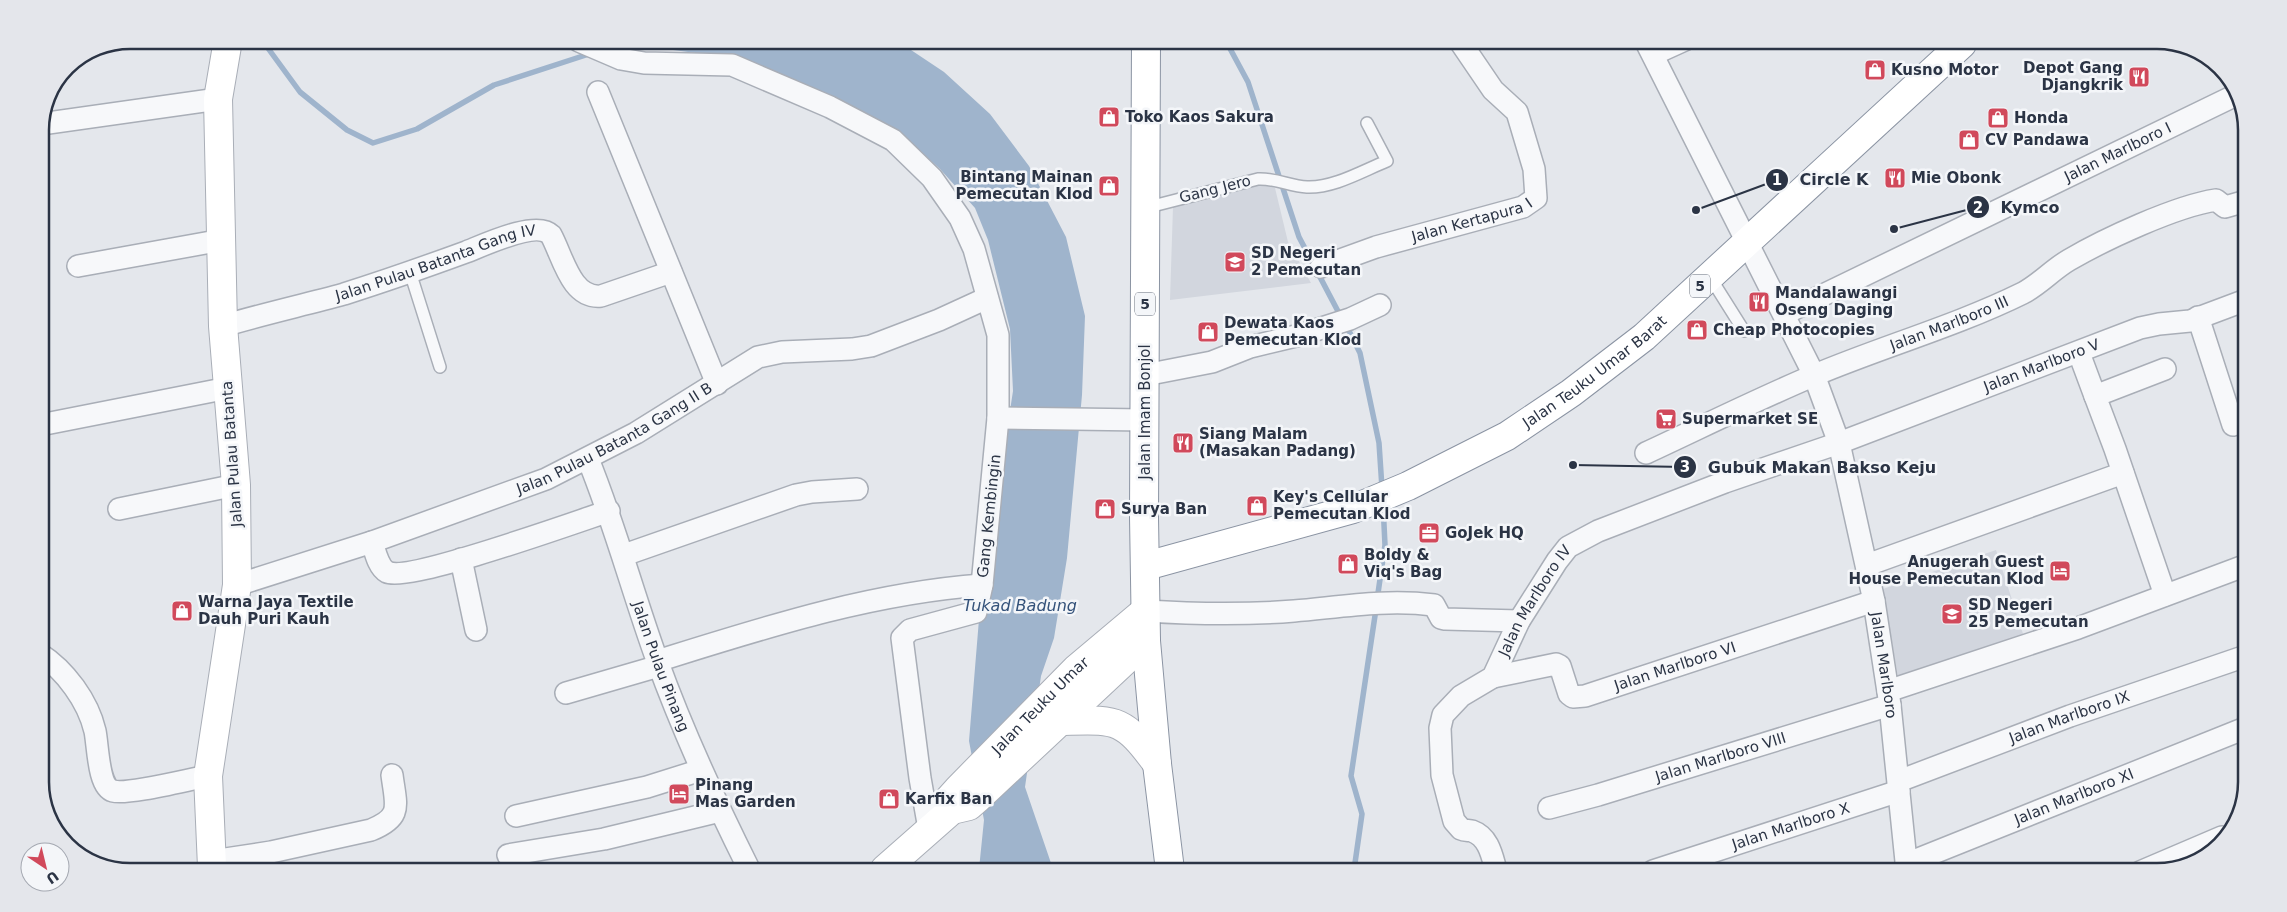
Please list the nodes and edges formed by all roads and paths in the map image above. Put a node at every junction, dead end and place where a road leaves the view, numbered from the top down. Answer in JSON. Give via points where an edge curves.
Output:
{"nodes":[{"id":1,"x":226,"y":49,"type":"edge"},
{"id":2,"x":597,"y":49,"type":"edge"},
{"id":3,"x":1146,"y":49,"type":"edge"},
{"id":4,"x":1465,"y":49,"type":"edge"},
{"id":5,"x":1957,"y":49,"type":"edge"},
{"id":6,"x":1651,"y":51,"type":"edge"},
{"id":7,"x":598,"y":92,"type":"dead end"},
{"id":8,"x":2231,"y":97,"type":"edge"},
{"id":9,"x":218,"y":99,"type":"junction"},
{"id":10,"x":49,"y":123,"type":"edge"},
{"id":11,"x":1367,"y":123,"type":"dead end"},
{"id":12,"x":2238,"y":203,"type":"edge"},
{"id":13,"x":1145,"y":208,"type":"junction"},
{"id":14,"x":222,"y":240,"type":"junction"},
{"id":15,"x":1748,"y":242,"type":"junction"},
{"id":16,"x":78,"y":266,"type":"dead end"},
{"id":17,"x":1321,"y":267,"type":"dead end"},
{"id":18,"x":410,"y":272,"type":"junction"},
{"id":19,"x":671,"y":272,"type":"junction"},
{"id":20,"x":1710,"y":277,"type":"junction"},
{"id":21,"x":987,"y":298,"type":"junction"},
{"id":22,"x":2238,"y":303,"type":"edge"},
{"id":23,"x":1380,"y":305,"type":"dead end"},
{"id":24,"x":1784,"y":314,"type":"junction"},
{"id":25,"x":2198,"y":317,"type":"junction"},
{"id":26,"x":223,"y":326,"type":"junction"},
{"id":27,"x":1744,"y":331,"type":"dead end"},
{"id":28,"x":2079,"y":353,"type":"junction"},
{"id":29,"x":440,"y":367,"type":"dead end"},
{"id":30,"x":2165,"y":369,"type":"dead end"},
{"id":31,"x":1145,"y":375,"type":"junction"},
{"id":32,"x":1814,"y":375,"type":"junction"},
{"id":33,"x":717,"y":384,"type":"junction"},
{"id":34,"x":228,"y":388,"type":"junction"},
{"id":35,"x":2095,"y":396,"type":"junction"},
{"id":36,"x":1001,"y":418,"type":"junction"},
{"id":37,"x":1145,"y":420,"type":"junction"},
{"id":38,"x":49,"y":423,"type":"edge"},
{"id":39,"x":2232,"y":425,"type":"dead end"},
{"id":40,"x":1839,"y":444,"type":"junction"},
{"id":41,"x":1646,"y":452,"type":"dead end"},
{"id":42,"x":588,"y":460,"type":"junction"},
{"id":43,"x":2124,"y":473,"type":"junction"},
{"id":44,"x":236,"y":485,"type":"junction"},
{"id":45,"x":856,"y":488,"type":"dead end"},
{"id":46,"x":119,"y":509,"type":"dead end"},
{"id":47,"x":608,"y":511,"type":"junction"},
{"id":48,"x":372,"y":542,"type":"junction"},
{"id":49,"x":624,"y":555,"type":"junction"},
{"id":50,"x":461,"y":559,"type":"junction"},
{"id":51,"x":1146,"y":566,"type":"junction"},
{"id":52,"x":1867,"y":566,"type":"junction"},
{"id":53,"x":2238,"y":568,"type":"edge"},
{"id":54,"x":237,"y":585,"type":"junction"},
{"id":55,"x":982,"y":585,"type":"junction"},
{"id":56,"x":2166,"y":595,"type":"junction"},
{"id":57,"x":1874,"y":601,"type":"junction"},
{"id":58,"x":1145,"y":611,"type":"junction"},
{"id":59,"x":1519,"y":622,"type":"junction"},
{"id":60,"x":476,"y":630,"type":"dead end"},
{"id":61,"x":1146,"y":641,"type":"junction"},
{"id":62,"x":2238,"y":658,"type":"edge"},
{"id":63,"x":49,"y":660,"type":"edge"},
{"id":64,"x":658,"y":663,"type":"junction"},
{"id":65,"x":1493,"y":677,"type":"junction"},
{"id":66,"x":566,"y":693,"type":"dead end"},
{"id":67,"x":1889,"y":698,"type":"junction"},
{"id":68,"x":1050,"y":719,"type":"junction"},
{"id":69,"x":2238,"y":731,"type":"edge"},
{"id":70,"x":1157,"y":764,"type":"junction"},
{"id":71,"x":701,"y":770,"type":"junction"},
{"id":72,"x":208,"y":776,"type":"junction"},
{"id":73,"x":392,"y":776,"type":"dead end"},
{"id":74,"x":1899,"y":786,"type":"junction"},
{"id":75,"x":1549,"y":808,"type":"dead end"},
{"id":76,"x":720,"y":811,"type":"junction"},
{"id":77,"x":516,"y":816,"type":"dead end"},
{"id":78,"x":929,"y":829,"type":"junction"},
{"id":79,"x":2211,"y":842,"type":"edge"},
{"id":80,"x":508,"y":855,"type":"dead end"},
{"id":81,"x":212,"y":863,"type":"edge"},
{"id":82,"x":217,"y":863,"type":"edge"},
{"id":83,"x":746,"y":863,"type":"edge"},
{"id":84,"x":892,"y":863,"type":"edge"},
{"id":85,"x":1169,"y":863,"type":"edge"},
{"id":86,"x":1494,"y":863,"type":"edge"},
{"id":87,"x":1676,"y":863,"type":"edge"},
{"id":88,"x":1906,"y":863,"type":"edge"},
{"id":89,"x":1918,"y":863,"type":"edge"},
{"id":90,"x":2161,"y":863,"type":"edge"}],
"edges":[{"from":1,"to":9,"type":"main road","name":"Jalan Pulau Batanta"},
{"from":2,"to":21,"type":"street","name":"Gang Kembingin","via":[[621,59],[644,63],[732,65],[830,107],[893,140],[932,178],[960,218],[974,249]]},
{"from":3,"to":13,"type":"main road","name":"Jalan Imam Bonjol","number":"5"},
{"from":4,"to":17,"type":"street","name":"Jalan Kertapura I","via":[[1493,90],[1517,112],[1534,170],[1536,198],[1523,207],[1376,247]]},
{"from":5,"to":15,"type":"main road","name":"Jalan Teuku Umar Barat","number":"5"},
{"from":6,"to":15,"type":"street","name":"Jalan Marlboro"},
{"from":7,"to":19,"type":"street"},
{"from":8,"to":24,"type":"street","name":"Jalan Marlboro I"},
{"from":9,"to":10,"type":"street"},
{"from":9,"to":14,"type":"main road","name":"Jalan Pulau Batanta"},
{"from":11,"to":13,"type":"lane","name":"Gang Jero","via":[[1387,161],[1329,184],[1305,187],[1268,178]]},
{"from":12,"to":32,"type":"street","name":"Jalan Marlboro III","via":[[2225,207],[2216,200],[2205,201],[2164,216],[2088,250],[2058,267],[2040,283],[1986,310]]},
{"from":13,"to":31,"type":"main road","name":"Jalan Imam Bonjol","number":"5"},
{"from":14,"to":16,"type":"street"},
{"from":14,"to":26,"type":"main road","name":"Jalan Pulau Batanta"},
{"from":15,"to":20,"type":"main road","name":"Jalan Teuku Umar Barat","number":"5"},
{"from":15,"to":24,"type":"street","name":"Jalan Marlboro"},
{"from":18,"to":19,"type":"street","name":"Jalan Pulau Batanta Gang IV","via":[[538,229],[551,235],[575,284],[592,297]]},
{"from":18,"to":26,"type":"street","name":"Jalan Pulau Batanta Gang IV","via":[[343,294]]},
{"from":18,"to":29,"type":"lane"},
{"from":19,"to":33,"type":"street"},
{"from":20,"to":27,"type":"lane"},
{"from":20,"to":51,"type":"main road","name":"Jalan Teuku Umar Barat","number":"5","via":[[1644,336],[1507,436],[1408,486],[1353,508]]},
{"from":21,"to":33,"type":"street","name":"Jalan Pulau Batanta Gang II B","via":[[871,346],[768,354],[747,363]]},
{"from":21,"to":36,"type":"street","name":"Gang Kembingin","via":[[998,335]]},
{"from":22,"to":25,"type":"street","name":"Jalan Marlboro V"},
{"from":23,"to":31,"type":"street","via":[[1340,322],[1250,347],[1196,367]]},
{"from":24,"to":32,"type":"street","name":"Jalan Marlboro"},
{"from":25,"to":28,"type":"street","name":"Jalan Marlboro V","via":[[2179,323],[2150,325]]},
{"from":25,"to":39,"type":"street"},
{"from":26,"to":34,"type":"main road","name":"Jalan Pulau Batanta"},
{"from":28,"to":35,"type":"street"},
{"from":28,"to":40,"type":"street","name":"Jalan Marlboro V"},
{"from":30,"to":35,"type":"street"},
{"from":31,"to":37,"type":"main road","name":"Jalan Imam Bonjol","number":"5"},
{"from":32,"to":40,"type":"street","name":"Jalan Marlboro"},
{"from":32,"to":41,"type":"street","name":"Jalan Marlboro III"},
{"from":33,"to":42,"type":"street","name":"Jalan Pulau Batanta Gang II B"},
{"from":34,"to":38,"type":"street"},
{"from":34,"to":44,"type":"main road","name":"Jalan Pulau Batanta"},
{"from":35,"to":43,"type":"street"},
{"from":36,"to":37,"type":"street"},
{"from":36,"to":55,"type":"street","name":"Gang Kembingin"},
{"from":37,"to":51,"type":"main road","name":"Jalan Imam Bonjol","number":"5"},
{"from":40,"to":52,"type":"street","name":"Jalan Marlboro"},
{"from":40,"to":59,"type":"street","name":"Jalan Marlboro IV","via":[[1725,482],[1581,539],[1568,547],[1557,561]]},
{"from":42,"to":47,"type":"street","name":"Jalan Pulau Pinang"},
{"from":42,"to":48,"type":"street","name":"Jalan Pulau Batanta Gang II B","via":[[546,479]]},
{"from":43,"to":52,"type":"street"},
{"from":43,"to":56,"type":"street"},
{"from":44,"to":46,"type":"street"},
{"from":44,"to":54,"type":"main road","name":"Jalan Pulau Batanta"},
{"from":45,"to":49,"type":"street","via":[[796,496]]},
{"from":47,"to":49,"type":"street","name":"Jalan Pulau Pinang"},
{"from":47,"to":50,"type":"street"},
{"from":48,"to":50,"type":"street","via":[[380,565],[392,574]]},
{"from":48,"to":54,"type":"street","name":"Jalan Pulau Batanta Gang II B"},
{"from":49,"to":64,"type":"street","name":"Jalan Pulau Pinang"},
{"from":50,"to":60,"type":"street"},
{"from":51,"to":58,"type":"main road","name":"Jalan Imam Bonjol"},
{"from":52,"to":57,"type":"street","name":"Jalan Marlboro"},
{"from":53,"to":56,"type":"street","name":"Jalan Marlboro VIII"},
{"from":54,"to":72,"type":"main road","name":"Jalan Pulau Batanta"},
{"from":55,"to":64,"type":"street","via":[[934,589],[835,608]]},
{"from":55,"to":78,"type":"street","name":"Gang Kembingin","via":[[976,612],[910,630],[902,638]]},
{"from":56,"to":67,"type":"street","name":"Jalan Marlboro VIII"},
{"from":57,"to":65,"type":"street","name":"Jalan Marlboro VI","via":[[1585,696],[1569,694],[1560,666],[1556,664]]},
{"from":57,"to":67,"type":"street","name":"Jalan Marlboro"},
{"from":58,"to":59,"type":"street","via":[[1248,614],[1381,602],[1434,605],[1441,618],[1445,619]]},
{"from":58,"to":61,"type":"main road","name":"Jalan Imam Bonjol"},
{"from":58,"to":68,"type":"main road","name":"Jalan Teuku Umar","via":[[1082,663]]},
{"from":59,"to":65,"type":"street","name":"Jalan Marlboro IV"},
{"from":61,"to":68,"type":"main road","name":"Jalan Teuku Umar"},
{"from":61,"to":70,"type":"main road","name":"Jalan Imam Bonjol"},
{"from":62,"to":74,"type":"street","name":"Jalan Marlboro IX","via":[[2070,716]]},
{"from":63,"to":72,"type":"street","via":[[69,680],[84,704],[95,729],[101,774],[108,788],[130,790]]},
{"from":64,"to":66,"type":"street"},
{"from":64,"to":71,"type":"street","name":"Jalan Pulau Pinang"},
{"from":65,"to":86,"type":"street","via":[[1452,704],[1443,716],[1440,728],[1442,775],[1454,821],[1461,829],[1472,831],[1484,839]]},
{"from":67,"to":74,"type":"street","name":"Jalan Marlboro"},
{"from":67,"to":75,"type":"street","name":"Jalan Marlboro VIII","via":[[1598,796]]},
{"from":68,"to":70,"type":"main road","via":[[1116,723],[1135,736]]},
{"from":68,"to":78,"type":"main road","name":"Jalan Teuku Umar"},
{"from":69,"to":89,"type":"street","name":"Jalan Marlboro XI"},
{"from":70,"to":85,"type":"main road","name":"Jalan Imam Bonjol"},
{"from":71,"to":76,"type":"street","name":"Jalan Pulau Pinang"},
{"from":71,"to":77,"type":"street","via":[[647,787]]},
{"from":72,"to":81,"type":"main road","name":"Jalan Pulau Batanta"},
{"from":73,"to":82,"type":"street","via":[[396,802],[394,814],[381,826]]},
{"from":74,"to":87,"type":"street","name":"Jalan Marlboro X"},
{"from":74,"to":88,"type":"street","name":"Jalan Marlboro"},
{"from":76,"to":80,"type":"street","via":[[604,839]]},
{"from":76,"to":83,"type":"street","name":"Jalan Pulau Pinang"},
{"from":78,"to":84,"type":"main road","name":"Jalan Teuku Umar"},
{"from":79,"to":90,"type":"street"}]}
